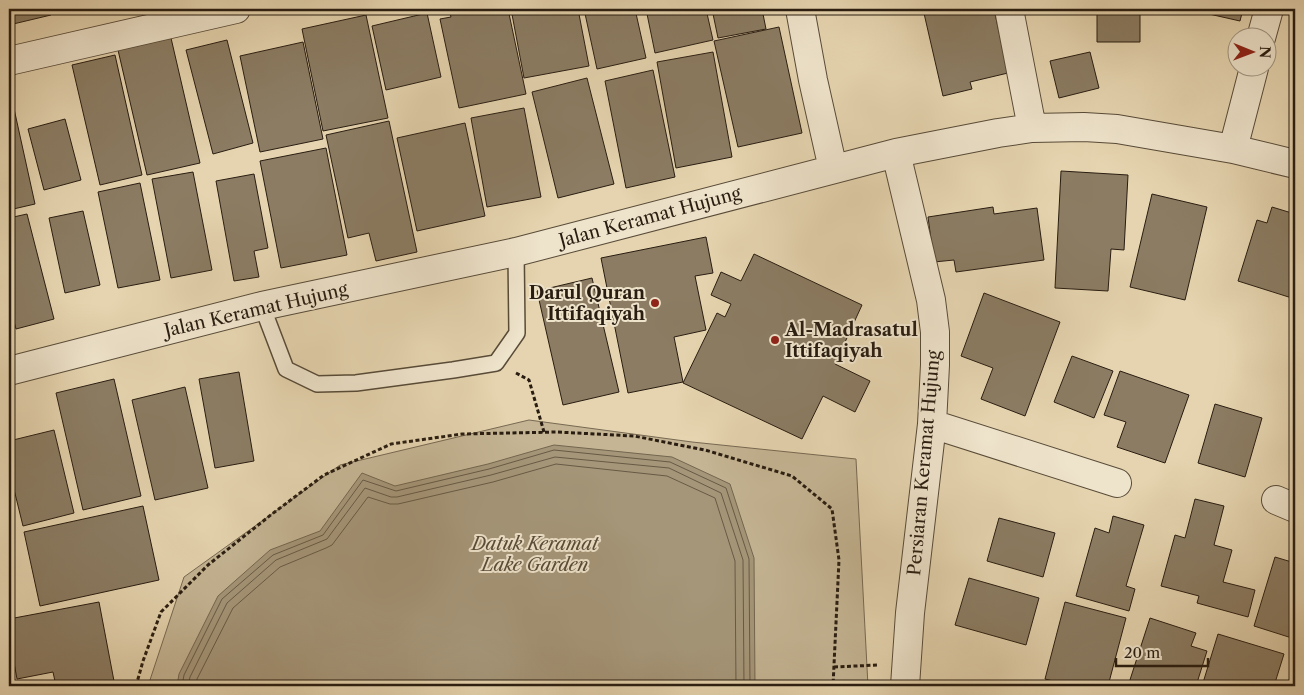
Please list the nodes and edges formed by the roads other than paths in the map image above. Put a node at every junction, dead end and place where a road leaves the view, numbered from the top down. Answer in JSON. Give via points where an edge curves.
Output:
{"nodes":[{"id":1,"x":236,"y":9,"type":"edge"},
{"id":2,"x":800,"y":9,"type":"edge"},
{"id":3,"x":1010,"y":9,"type":"edge"},
{"id":4,"x":1269,"y":9,"type":"edge"},
{"id":5,"x":1264,"y":28,"type":"edge"},
{"id":6,"x":9,"y":61,"type":"edge"},
{"id":7,"x":1251,"y":78,"type":"edge"},
{"id":8,"x":1032,"y":128,"type":"junction"},
{"id":9,"x":1232,"y":149,"type":"junction"},
{"id":10,"x":896,"y":153,"type":"junction"},
{"id":11,"x":1295,"y":164,"type":"edge"},
{"id":12,"x":833,"y":169,"type":"junction"},
{"id":13,"x":516,"y":252,"type":"junction"},
{"id":14,"x":262,"y":306,"type":"junction"},
{"id":15,"x":9,"y":371,"type":"edge"},
{"id":16,"x":932,"y":424,"type":"junction"},
{"id":17,"x":1117,"y":483,"type":"dead end"},
{"id":18,"x":908,"y":679,"type":"edge"}],
"edges":[{"from":1,"to":6,"type":"street"},
{"from":2,"to":12,"type":"street"},
{"from":3,"to":8,"type":"street"},
{"from":4,"to":5,"type":"street"},
{"from":7,"to":9,"type":"street"},
{"from":8,"to":9,"type":"street","name":"Jalan Keramat Hujung","via":[[1117,129]]},
{"from":8,"to":10,"type":"street","name":"Jalan Keramat Hujung"},
{"from":9,"to":11,"type":"street","name":"Jalan Keramat Hujung"},
{"from":10,"to":12,"type":"street","name":"Jalan Keramat Hujung"},
{"from":10,"to":16,"type":"street","name":"Persiaran Keramat Hujung","via":[[931,300],[935,332]]},
{"from":12,"to":13,"type":"street","name":"Jalan Keramat Hujung"},
{"from":13,"to":14,"type":"street","name":"Jalan Keramat Hujung"},
{"from":13,"to":14,"type":"lane","via":[[517,333],[496,362],[356,383],[317,384],[286,369]]},
{"from":14,"to":15,"type":"street","name":"Jalan Keramat Hujung"},
{"from":16,"to":17,"type":"street"},
{"from":16,"to":18,"type":"street","name":"Persiaran Keramat Hujung","via":[[910,613]]}]}
